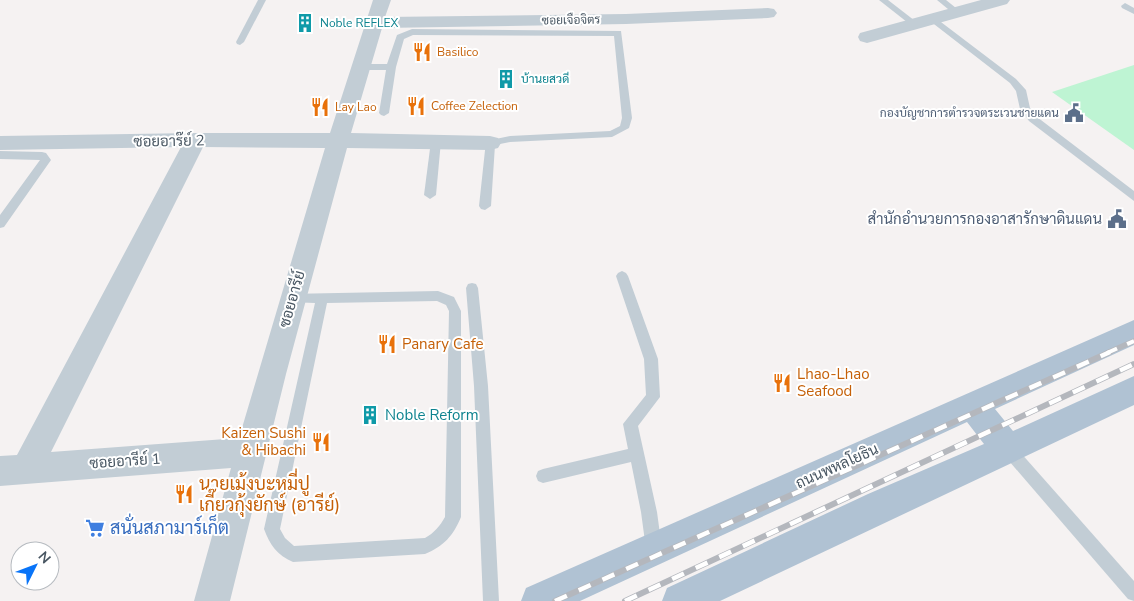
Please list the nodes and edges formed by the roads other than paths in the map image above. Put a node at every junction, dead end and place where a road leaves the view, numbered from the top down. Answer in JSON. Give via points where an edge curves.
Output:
{"nodes":[{"id":1,"x":262,"y":0,"type":"edge"},
{"id":2,"x":883,"y":0,"type":"edge"},
{"id":3,"x":941,"y":0,"type":"edge"},
{"id":4,"x":1001,"y":0,"type":"edge"},
{"id":5,"x":1125,"y":6,"type":"dead end"},
{"id":6,"x":378,"y":11,"type":"edge"},
{"id":7,"x":1134,"y":11,"type":"edge"},
{"id":8,"x":957,"y":12,"type":"junction"},
{"id":9,"x":768,"y":13,"type":"dead end"},
{"id":10,"x":933,"y":19,"type":"junction"},
{"id":11,"x":915,"y":24,"type":"junction"},
{"id":12,"x":867,"y":37,"type":"dead end"},
{"id":13,"x":240,"y":42,"type":"dead end"},
{"id":14,"x":360,"y":67,"type":"junction"},
{"id":15,"x":391,"y":67,"type":"junction"},
{"id":16,"x":384,"y":113,"type":"dead end"},
{"id":17,"x":196,"y":140,"type":"junction"},
{"id":18,"x":339,"y":141,"type":"junction"},
{"id":19,"x":436,"y":141,"type":"junction"},
{"id":20,"x":0,"y":143,"type":"edge"},
{"id":21,"x":490,"y":143,"type":"junction"},
{"id":22,"x":0,"y":156,"type":"edge"},
{"id":23,"x":430,"y":195,"type":"dead end"},
{"id":24,"x":1134,"y":197,"type":"edge"},
{"id":25,"x":485,"y":206,"type":"dead end"},
{"id":26,"x":0,"y":224,"type":"edge"},
{"id":27,"x":622,"y":276,"type":"dead end"},
{"id":28,"x":472,"y":288,"type":"dead end"},
{"id":29,"x":292,"y":298,"type":"junction"},
{"id":30,"x":322,"y":298,"type":"junction"},
{"id":31,"x":1134,"y":332,"type":"edge"},
{"id":32,"x":1134,"y":390,"type":"edge"},
{"id":33,"x":972,"y":405,"type":"junction"},
{"id":34,"x":1008,"y":449,"type":"junction"},
{"id":35,"x":250,"y":452,"type":"junction"},
{"id":36,"x":635,"y":454,"type":"junction"},
{"id":37,"x":13,"y":470,"type":"edge"},
{"id":38,"x":543,"y":476,"type":"dead end"},
{"id":39,"x":654,"y":548,"type":"junction"},
{"id":40,"x":1134,"y":593,"type":"edge"},
{"id":41,"x":212,"y":601,"type":"edge"},
{"id":42,"x":491,"y":601,"type":"edge"},
{"id":43,"x":539,"y":601,"type":"edge"},
{"id":44,"x":680,"y":601,"type":"edge"}],
"edges":[{"from":1,"to":13,"type":"lane"},
{"from":2,"to":11,"type":"lane"},
{"from":3,"to":8,"type":"lane"},
{"from":4,"to":8,"type":"street"},
{"from":5,"to":7,"type":"lane"},
{"from":6,"to":9,"type":"street","name":"ซอยเจือจิตร","via":[[626,19]]},
{"from":6,"to":14,"type":"street","name":"ซอยอารีย์"},
{"from":8,"to":10,"type":"street"},
{"from":10,"to":11,"type":"street"},
{"from":10,"to":24,"type":"lane","via":[[1013,81],[1021,90],[1025,109],[1033,119]]},
{"from":11,"to":12,"type":"street"},
{"from":14,"to":15,"type":"lane"},
{"from":14,"to":18,"type":"street","name":"ซอยอารีย์"},
{"from":15,"to":16,"type":"lane"},
{"from":15,"to":21,"type":"lane","via":[[400,37],[412,32],[618,32],[627,118],[624,128],[612,134],[510,139]]},
{"from":17,"to":18,"type":"street","name":"ซอยอาร๊ย์ 2"},
{"from":17,"to":20,"type":"street","name":"ซอยอาร๊ย์ 2"},
{"from":17,"to":37,"type":"street"},
{"from":18,"to":19,"type":"street","name":"ซอยอาร๊ย์ 2"},
{"from":18,"to":29,"type":"street","name":"ซอยอารีย์"},
{"from":19,"to":21,"type":"street","name":"ซอยอาร๊ย์ 2"},
{"from":19,"to":23,"type":"lane"},
{"from":21,"to":25,"type":"lane"},
{"from":22,"to":26,"type":"lane","via":[[42,156],[46,160]]},
{"from":27,"to":36,"type":"lane","via":[[651,359],[653,397],[630,424]]},
{"from":28,"to":42,"type":"lane","via":[[481,386]]},
{"from":29,"to":30,"type":"lane"},
{"from":29,"to":35,"type":"street","name":"ซอยอารีย์"},
{"from":30,"to":30,"type":"lane","via":[[438,296],[454,306],[453,517],[446,532],[425,546],[293,554],[285,550],[275,537],[272,529]]},
{"from":31,"to":33,"type":"main road","name":"ถนนพหลโยธิน"},
{"from":32,"to":34,"type":"main road"},
{"from":33,"to":34,"type":"main road"},
{"from":33,"to":39,"type":"main road","name":"ถนนพหลโยธิน"},
{"from":34,"to":40,"type":"lane"},
{"from":34,"to":44,"type":"main road"},
{"from":35,"to":37,"type":"street","name":"ซอยอารีย์ 1"},
{"from":35,"to":41,"type":"street","name":"ซอยอารีย์"},
{"from":36,"to":38,"type":"lane"},
{"from":36,"to":39,"type":"lane"},
{"from":39,"to":43,"type":"main road","name":"ถนนพหลโยธิน"}]}
